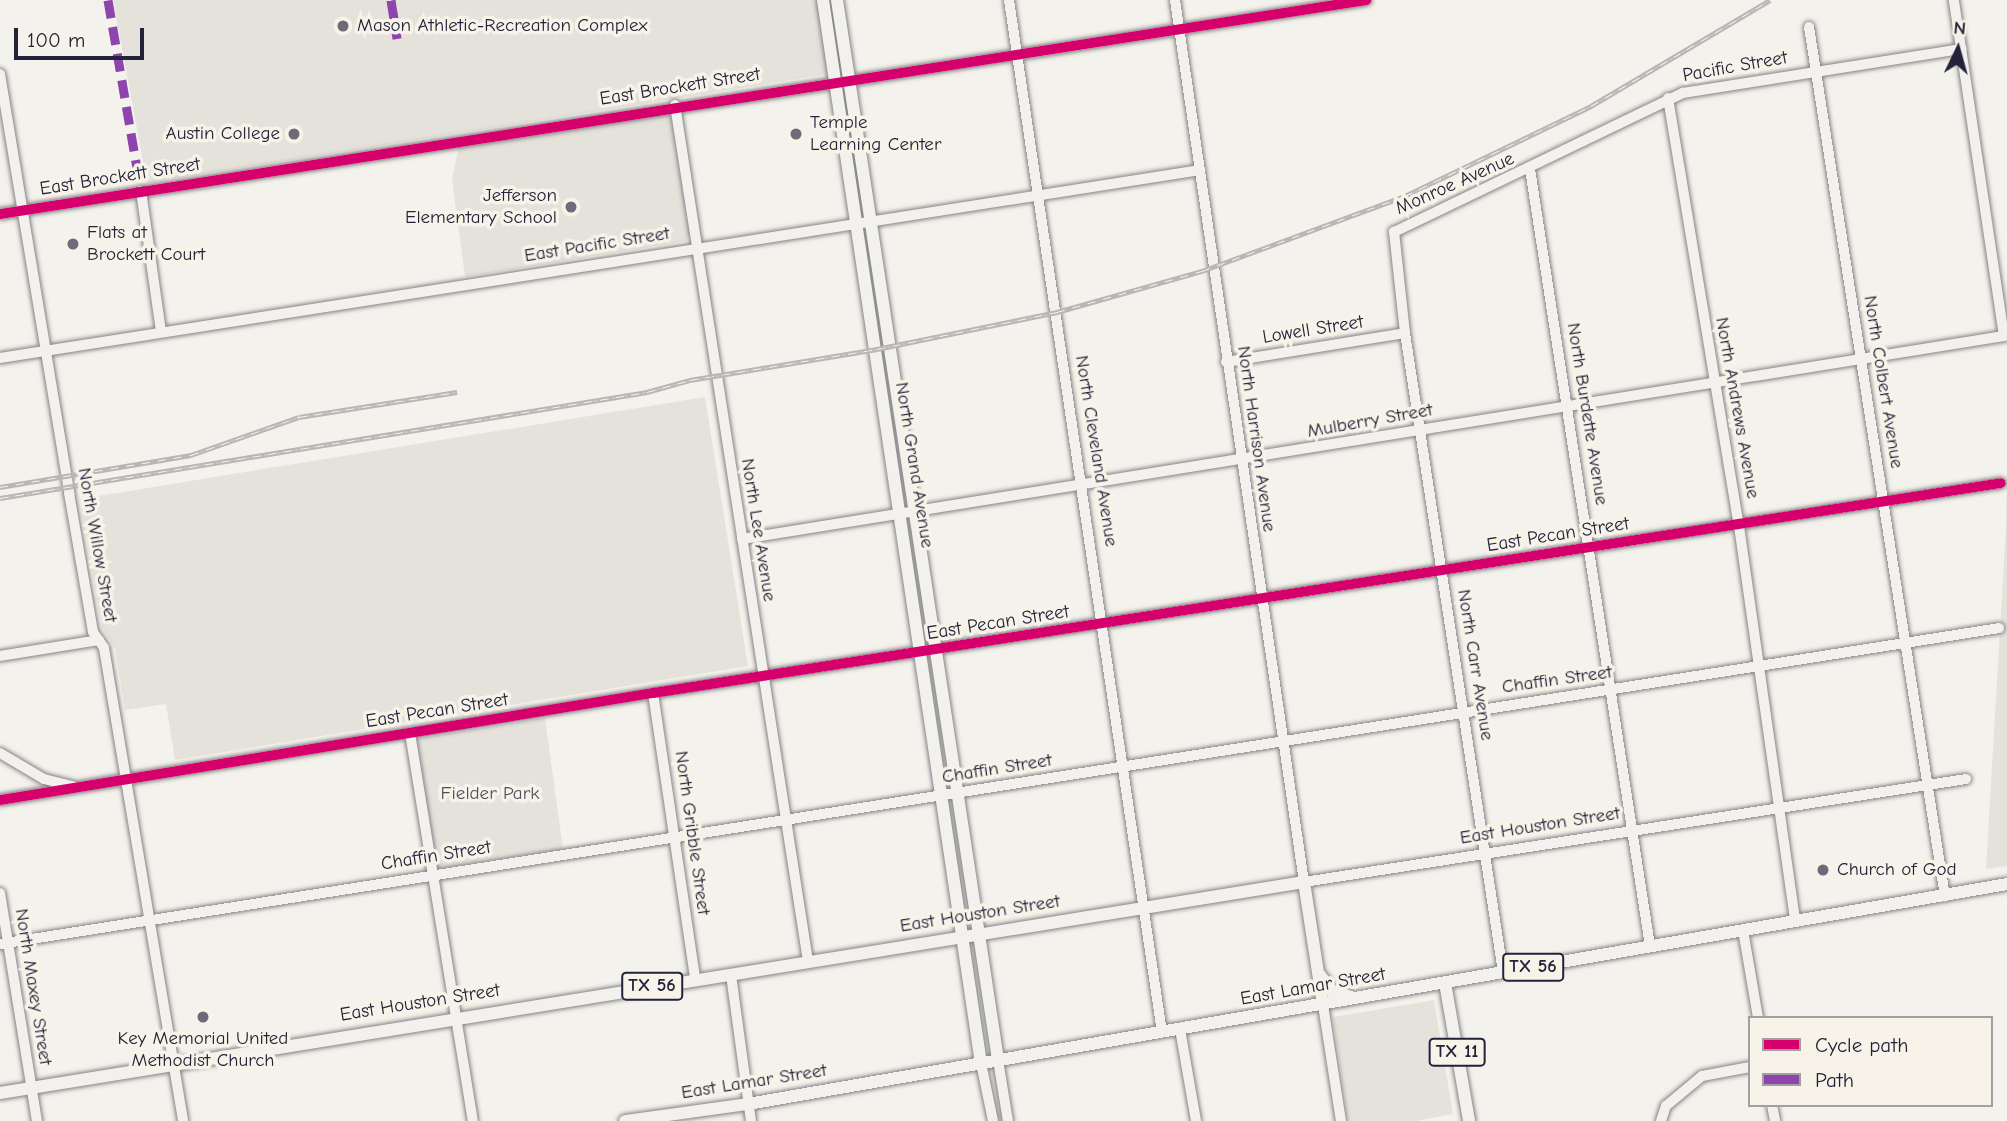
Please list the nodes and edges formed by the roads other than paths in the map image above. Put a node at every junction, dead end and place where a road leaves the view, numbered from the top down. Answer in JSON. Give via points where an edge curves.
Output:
{"nodes":[{"id":1,"x":823,"y":0,"type":"edge"},
{"id":2,"x":837,"y":0,"type":"edge"},
{"id":3,"x":1009,"y":0,"type":"edge"},
{"id":4,"x":1175,"y":0,"type":"edge"},
{"id":5,"x":1366,"y":0,"type":"edge"},
{"id":6,"x":1954,"y":0,"type":"edge"},
{"id":7,"x":1333,"y":3,"type":"edge"},
{"id":8,"x":1809,"y":27,"type":"dead end"},
{"id":9,"x":1179,"y":28,"type":"junction"},
{"id":10,"x":1962,"y":49,"type":"junction"},
{"id":11,"x":1018,"y":54,"type":"junction"},
{"id":12,"x":1815,"y":71,"type":"junction"},
{"id":13,"x":0,"y":74,"type":"edge"},
{"id":14,"x":842,"y":81,"type":"junction"},
{"id":15,"x":1668,"y":98,"type":"junction"},
{"id":16,"x":675,"y":105,"type":"junction"},
{"id":17,"x":1530,"y":169,"type":"junction"},
{"id":18,"x":1200,"y":170,"type":"junction"},
{"id":19,"x":141,"y":191,"type":"junction"},
{"id":20,"x":1039,"y":196,"type":"junction"},
{"id":21,"x":23,"y":210,"type":"junction"},
{"id":22,"x":0,"y":214,"type":"edge"},
{"id":23,"x":864,"y":222,"type":"junction"},
{"id":24,"x":1394,"y":232,"type":"joint"},
{"id":25,"x":698,"y":247,"type":"junction"},
{"id":26,"x":161,"y":332,"type":"junction"},
{"id":27,"x":1405,"y":333,"type":"junction"},
{"id":28,"x":45,"y":350,"type":"junction"},
{"id":29,"x":0,"y":358,"type":"edge"},
{"id":30,"x":1863,"y":360,"type":"junction"},
{"id":31,"x":1226,"y":362,"type":"junction"},
{"id":32,"x":1714,"y":382,"type":"junction"},
{"id":33,"x":1567,"y":406,"type":"junction"},
{"id":34,"x":1420,"y":430,"type":"junction"},
{"id":35,"x":1241,"y":461,"type":"junction"},
{"id":36,"x":2001,"y":483,"type":"dead end"},
{"id":37,"x":1083,"y":484,"type":"junction"},
{"id":38,"x":1884,"y":501,"type":"junction"},
{"id":39,"x":908,"y":512,"type":"junction"},
{"id":40,"x":1739,"y":526,"type":"junction"},
{"id":41,"x":742,"y":539,"type":"junction"},
{"id":42,"x":1591,"y":547,"type":"junction"},
{"id":43,"x":1442,"y":571,"type":"junction"},
{"id":44,"x":1262,"y":600,"type":"junction"},
{"id":45,"x":1105,"y":625,"type":"junction"},
{"id":46,"x":1999,"y":628,"type":"dead end"},
{"id":47,"x":99,"y":640,"type":"junction"},
{"id":48,"x":1905,"y":642,"type":"junction"},
{"id":49,"x":936,"y":651,"type":"junction"},
{"id":50,"x":922,"y":653,"type":"junction"},
{"id":51,"x":0,"y":656,"type":"edge"},
{"id":52,"x":1758,"y":667,"type":"junction"},
{"id":53,"x":763,"y":676,"type":"junction"},
{"id":54,"x":1611,"y":690,"type":"junction"},
{"id":55,"x":653,"y":693,"type":"junction"},
{"id":56,"x":1465,"y":711,"type":"junction"},
{"id":57,"x":410,"y":733,"type":"junction"},
{"id":58,"x":1284,"y":743,"type":"junction"},
{"id":59,"x":0,"y":753,"type":"edge"},
{"id":60,"x":1126,"y":766,"type":"junction"},
{"id":61,"x":1966,"y":779,"type":"dead end"},
{"id":62,"x":125,"y":780,"type":"junction"},
{"id":63,"x":1928,"y":785,"type":"junction"},
{"id":64,"x":78,"y":787,"type":"junction"},
{"id":65,"x":958,"y":793,"type":"junction"},
{"id":66,"x":944,"y":795,"type":"junction"},
{"id":67,"x":0,"y":800,"type":"edge"},
{"id":68,"x":1778,"y":808,"type":"junction"},
{"id":69,"x":786,"y":819,"type":"junction"},
{"id":70,"x":1632,"y":830,"type":"junction"},
{"id":71,"x":674,"y":837,"type":"junction"},
{"id":72,"x":1485,"y":854,"type":"junction"},
{"id":73,"x":432,"y":874,"type":"junction"},
{"id":74,"x":1304,"y":882,"type":"junction"},
{"id":75,"x":2007,"y":884,"type":"edge"},
{"id":76,"x":0,"y":893,"type":"edge"},
{"id":77,"x":1945,"y":895,"type":"junction"},
{"id":78,"x":1146,"y":907,"type":"junction"},
{"id":79,"x":149,"y":920,"type":"junction"},
{"id":80,"x":1795,"y":921,"type":"junction"},
{"id":81,"x":1743,"y":930,"type":"junction"},
{"id":82,"x":979,"y":934,"type":"junction"},
{"id":83,"x":964,"y":937,"type":"junction"},
{"id":84,"x":4,"y":943,"type":"edge"},
{"id":85,"x":1650,"y":946,"type":"junction"},
{"id":86,"x":807,"y":961,"type":"junction"},
{"id":87,"x":1318,"y":970,"type":"junction"},
{"id":88,"x":1503,"y":972,"type":"junction"},
{"id":89,"x":731,"y":975,"type":"junction"},
{"id":90,"x":695,"y":979,"type":"junction"},
{"id":91,"x":1444,"y":983,"type":"junction"},
{"id":92,"x":1363,"y":998,"type":"junction"},
{"id":93,"x":1323,"y":1005,"type":"junction"},
{"id":94,"x":1758,"y":1016,"type":"edge"},
{"id":95,"x":453,"y":1017,"type":"junction"},
{"id":96,"x":1180,"y":1029,"type":"junction"},
{"id":97,"x":1162,"y":1032,"type":"junction"},
{"id":98,"x":998,"y":1060,"type":"junction"},
{"id":99,"x":173,"y":1062,"type":"junction"},
{"id":100,"x":981,"y":1063,"type":"junction"},
{"id":101,"x":1748,"y":1067,"type":"edge"},
{"id":102,"x":32,"y":1087,"type":"junction"},
{"id":103,"x":1003,"y":1090,"type":"junction"},
{"id":104,"x":987,"y":1092,"type":"junction"},
{"id":105,"x":0,"y":1093,"type":"edge"},
{"id":106,"x":748,"y":1104,"type":"junction"},
{"id":107,"x":37,"y":1121,"type":"edge"},
{"id":108,"x":183,"y":1121,"type":"edge"},
{"id":109,"x":473,"y":1121,"type":"edge"},
{"id":110,"x":625,"y":1121,"type":"edge"},
{"id":111,"x":751,"y":1121,"type":"edge"},
{"id":112,"x":993,"y":1121,"type":"edge"},
{"id":113,"x":1008,"y":1121,"type":"edge"},
{"id":114,"x":1196,"y":1121,"type":"edge"},
{"id":115,"x":1341,"y":1121,"type":"edge"},
{"id":116,"x":1469,"y":1121,"type":"edge"},
{"id":117,"x":1661,"y":1121,"type":"edge"}],
"edges":[{"from":1,"to":14,"type":"main road","name":"North Grand Avenue"},
{"from":2,"to":14,"type":"main road","name":"North Grand Avenue"},
{"from":3,"to":11,"type":"street","name":"North Cleveland Avenue"},
{"from":4,"to":9,"type":"street","name":"North Harrison Avenue"},
{"from":5,"to":7,"type":"street","name":"East Brockett Street"},
{"from":6,"to":10,"type":"street"},
{"from":7,"to":9,"type":"street","name":"East Brockett Street"},
{"from":8,"to":12,"type":"street","name":"North Colbert Avenue"},
{"from":9,"to":11,"type":"street","name":"East Brockett Street"},
{"from":9,"to":18,"type":"street","name":"North Harrison Avenue"},
{"from":10,"to":12,"type":"street","name":"Pacific Street"},
{"from":10,"to":30,"type":"street","name":"Mulberry Street","via":[[2004,336]]},
{"from":11,"to":14,"type":"street","name":"East Brockett Street"},
{"from":11,"to":20,"type":"street","name":"North Cleveland Avenue"},
{"from":12,"to":15,"type":"street","name":"Pacific Street","via":[[1701,88]]},
{"from":12,"to":30,"type":"street","name":"North Colbert Avenue"},
{"from":13,"to":21,"type":"street","name":"North Willow Street"},
{"from":14,"to":16,"type":"street","name":"East Brockett Street"},
{"from":14,"to":23,"type":"main road","name":"North Grand Avenue"},
{"from":15,"to":17,"type":"street","name":"Pacific Street"},
{"from":15,"to":32,"type":"street","name":"North Andrews Avenue"},
{"from":16,"to":19,"type":"street","name":"East Brockett Street"},
{"from":16,"to":25,"type":"street","name":"North Lee Avenue"},
{"from":17,"to":24,"type":"street","name":"Monroe Avenue"},
{"from":17,"to":33,"type":"street","name":"North Burdette Avenue"},
{"from":18,"to":20,"type":"street","name":"East Pacific Street"},
{"from":18,"to":31,"type":"street","name":"North Harrison Avenue"},
{"from":19,"to":21,"type":"street","name":"East Brockett Street"},
{"from":19,"to":26,"type":"street"},
{"from":20,"to":23,"type":"street","name":"East Pacific Street"},
{"from":20,"to":37,"type":"street","name":"North Cleveland Avenue"},
{"from":21,"to":22,"type":"street","name":"East Brockett Street"},
{"from":21,"to":28,"type":"street","name":"North Willow Street"},
{"from":23,"to":25,"type":"street","name":"East Pacific Street"},
{"from":23,"to":39,"type":"main road","name":"North Grand Avenue"},
{"from":24,"to":27,"type":"street","name":"North Carr Avenue"},
{"from":25,"to":26,"type":"street","name":"East Pacific Street"},
{"from":25,"to":41,"type":"street","name":"North Lee Avenue"},
{"from":26,"to":28,"type":"street","name":"East Pacific Street"},
{"from":27,"to":31,"type":"street","name":"Lowell Street"},
{"from":27,"to":34,"type":"street","name":"North Carr Avenue"},
{"from":28,"to":29,"type":"street","name":"East Pacific Street"},
{"from":28,"to":47,"type":"street","name":"North Willow Street","via":[[93,632]]},
{"from":30,"to":32,"type":"street","name":"Mulberry Street"},
{"from":30,"to":38,"type":"street","name":"North Colbert Avenue"},
{"from":31,"to":35,"type":"street","name":"North Harrison Avenue"},
{"from":32,"to":33,"type":"street","name":"Mulberry Street"},
{"from":32,"to":40,"type":"street","name":"North Andrews Avenue"},
{"from":33,"to":34,"type":"street","name":"Mulberry Street"},
{"from":33,"to":42,"type":"street","name":"North Burdette Avenue"},
{"from":34,"to":35,"type":"street","name":"Mulberry Street"},
{"from":34,"to":43,"type":"street","name":"North Carr Avenue"},
{"from":35,"to":37,"type":"street","name":"Mulberry Street"},
{"from":35,"to":44,"type":"street","name":"North Harrison Avenue"},
{"from":36,"to":38,"type":"street","name":"East Pecan Street"},
{"from":37,"to":39,"type":"street","name":"Mulberry Street"},
{"from":37,"to":45,"type":"street","name":"North Cleveland Avenue"},
{"from":38,"to":40,"type":"street","name":"East Pecan Street"},
{"from":38,"to":48,"type":"street","name":"North Colbert Avenue"},
{"from":39,"to":41,"type":"street","name":"Mulberry Street"},
{"from":39,"to":49,"type":"main road","name":"North Grand Avenue"},
{"from":39,"to":50,"type":"main road","name":"North Grand Avenue"},
{"from":40,"to":42,"type":"street","name":"East Pecan Street"},
{"from":40,"to":52,"type":"street","name":"North Andrews Avenue"},
{"from":41,"to":53,"type":"street","name":"North Lee Avenue"},
{"from":42,"to":43,"type":"street","name":"East Pecan Street"},
{"from":42,"to":54,"type":"street","name":"North Burdette Avenue"},
{"from":43,"to":44,"type":"street","name":"East Pecan Street"},
{"from":43,"to":56,"type":"street","name":"North Carr Avenue"},
{"from":44,"to":45,"type":"street","name":"East Pecan Street"},
{"from":44,"to":58,"type":"street","name":"North Harrison Avenue"},
{"from":45,"to":49,"type":"street","name":"East Pecan Street"},
{"from":45,"to":60,"type":"street","name":"North Cleveland Avenue"},
{"from":46,"to":48,"type":"street","name":"Chaffin Street"},
{"from":47,"to":51,"type":"street"},
{"from":47,"to":62,"type":"street","name":"North Willow Street"},
{"from":48,"to":52,"type":"street","name":"Chaffin Street"},
{"from":48,"to":63,"type":"street","name":"North Colbert Avenue"},
{"from":49,"to":50,"type":"street","name":"East Pecan Street"},
{"from":49,"to":65,"type":"main road","name":"North Grand Avenue"},
{"from":50,"to":53,"type":"street","name":"East Pecan Street"},
{"from":50,"to":66,"type":"main road","name":"North Grand Avenue"},
{"from":52,"to":54,"type":"street","name":"Chaffin Street"},
{"from":52,"to":68,"type":"street","name":"North Andrews Avenue"},
{"from":53,"to":55,"type":"street","name":"East Pecan Street"},
{"from":53,"to":69,"type":"street","name":"North Lee Avenue"},
{"from":54,"to":56,"type":"street","name":"Chaffin Street"},
{"from":54,"to":70,"type":"street","name":"North Burdette Avenue"},
{"from":55,"to":57,"type":"street","name":"East Pecan Street"},
{"from":55,"to":71,"type":"street","name":"North Gribble Street"},
{"from":56,"to":58,"type":"street","name":"Chaffin Street"},
{"from":56,"to":72,"type":"street","name":"North Carr Avenue"},
{"from":57,"to":62,"type":"street","name":"East Pecan Street"},
{"from":57,"to":73,"type":"street"},
{"from":58,"to":60,"type":"street","name":"Chaffin Street"},
{"from":58,"to":74,"type":"street","name":"North Harrison Avenue"},
{"from":59,"to":64,"type":"street","via":[[44,779]]},
{"from":60,"to":65,"type":"street","name":"Chaffin Street"},
{"from":60,"to":78,"type":"street","name":"North Cleveland Avenue"},
{"from":61,"to":63,"type":"street","name":"East Houston Street"},
{"from":62,"to":64,"type":"street","name":"East Pecan Street"},
{"from":62,"to":79,"type":"street","name":"North Willow Street"},
{"from":63,"to":68,"type":"street","name":"East Houston Street"},
{"from":63,"to":77,"type":"street","name":"North Colbert Avenue"},
{"from":64,"to":67,"type":"street","name":"East Pecan Street"},
{"from":65,"to":66,"type":"street","name":"Chaffin Street"},
{"from":65,"to":82,"type":"main road","name":"North Grand Avenue"},
{"from":66,"to":69,"type":"street","name":"Chaffin Street"},
{"from":66,"to":83,"type":"main road","name":"North Grand Avenue"},
{"from":68,"to":70,"type":"street","name":"East Houston Street"},
{"from":68,"to":80,"type":"street","name":"North Andrews Avenue"},
{"from":69,"to":71,"type":"street","name":"Chaffin Street"},
{"from":69,"to":86,"type":"street","name":"North Lee Avenue"},
{"from":70,"to":72,"type":"street","name":"East Houston Street"},
{"from":70,"to":85,"type":"street","name":"North Burdette Avenue"},
{"from":71,"to":73,"type":"street","name":"Chaffin Street"},
{"from":71,"to":90,"type":"street","name":"North Gribble Street"},
{"from":72,"to":74,"type":"street","name":"East Houston Street"},
{"from":72,"to":88,"type":"street","name":"North Carr Avenue"},
{"from":73,"to":79,"type":"street","name":"Chaffin Street"},
{"from":73,"to":95,"type":"street"},
{"from":74,"to":78,"type":"main road","name":"East Houston Street","number":"TX 56"},
{"from":74,"to":87,"type":"main road"},
{"from":75,"to":77,"type":"main road","name":"East Lamar Street","number":"TX 56"},
{"from":76,"to":84,"type":"street","name":"North Maxey Street"},
{"from":77,"to":80,"type":"main road","name":"East Lamar Street","number":"TX 56"},
{"from":78,"to":82,"type":"main road","name":"East Houston Street","number":"TX 56"},
{"from":78,"to":97,"type":"street","name":"North Cleveland Avenue"},
{"from":79,"to":84,"type":"street","name":"Chaffin Street"},
{"from":79,"to":99,"type":"street","name":"North Willow Street"},
{"from":80,"to":81,"type":"main road","name":"East Lamar Street","number":"TX 56"},
{"from":81,"to":85,"type":"main road","name":"East Lamar Street","number":"TX 56"},
{"from":81,"to":94,"type":"street"},
{"from":82,"to":83,"type":"main road","name":"East Houston Street","number":"TX 56"},
{"from":82,"to":98,"type":"main road","name":"North Grand Avenue"},
{"from":83,"to":86,"type":"main road","name":"East Houston Street","number":"TX 56"},
{"from":83,"to":100,"type":"main road","name":"North Grand Avenue"},
{"from":84,"to":102,"type":"street","name":"North Maxey Street"},
{"from":85,"to":88,"type":"main road","name":"East Lamar Street","number":"TX 56"},
{"from":86,"to":89,"type":"main road","name":"East Houston Street","number":"TX 56"},
{"from":87,"to":92,"type":"main road","via":[[1332,991]]},
{"from":87,"to":93,"type":"main road"},
{"from":88,"to":91,"type":"main road","name":"East Lamar Street","number":"TX 56"},
{"from":89,"to":90,"type":"main road","name":"East Houston Street","number":"TX 56"},
{"from":89,"to":106,"type":"street"},
{"from":90,"to":95,"type":"main road","name":"East Houston Street","number":"TX 56"},
{"from":91,"to":92,"type":"main road","name":"East Lamar Street","number":"TX 56"},
{"from":91,"to":116,"type":"main road","number":"TX 11"},
{"from":92,"to":93,"type":"main road","name":"East Lamar Street","number":"TX 56"},
{"from":93,"to":96,"type":"main road","name":"East Lamar Street","number":"TX 56"},
{"from":93,"to":115,"type":"street"},
{"from":95,"to":99,"type":"main road","name":"East Houston Street","number":"TX 56"},
{"from":95,"to":109,"type":"street"},
{"from":96,"to":97,"type":"main road","name":"East Lamar Street","number":"TX 56"},
{"from":96,"to":114,"type":"street"},
{"from":97,"to":98,"type":"main road","name":"East Lamar Street","number":"TX 56"},
{"from":98,"to":100,"type":"main road","name":"East Lamar Street","number":"TX 56"},
{"from":98,"to":103,"type":"street"},
{"from":99,"to":102,"type":"main road","name":"East Houston Street","number":"TX 56"},
{"from":99,"to":108,"type":"street","name":"North Willow Street"},
{"from":100,"to":104,"type":"street"},
{"from":100,"to":106,"type":"main road","name":"East Lamar Street","number":"TX 56"},
{"from":101,"to":117,"type":"street","via":[[1702,1076],[1666,1106]]},
{"from":102,"to":105,"type":"main road","name":"East Houston Street","number":"TX 56"},
{"from":102,"to":107,"type":"street","name":"North Maxey Street"},
{"from":103,"to":104,"type":"street"},
{"from":103,"to":113,"type":"street"},
{"from":104,"to":112,"type":"street"},
{"from":106,"to":110,"type":"main road","name":"East Lamar Street","number":"TX 56"},
{"from":106,"to":111,"type":"street"}]}
